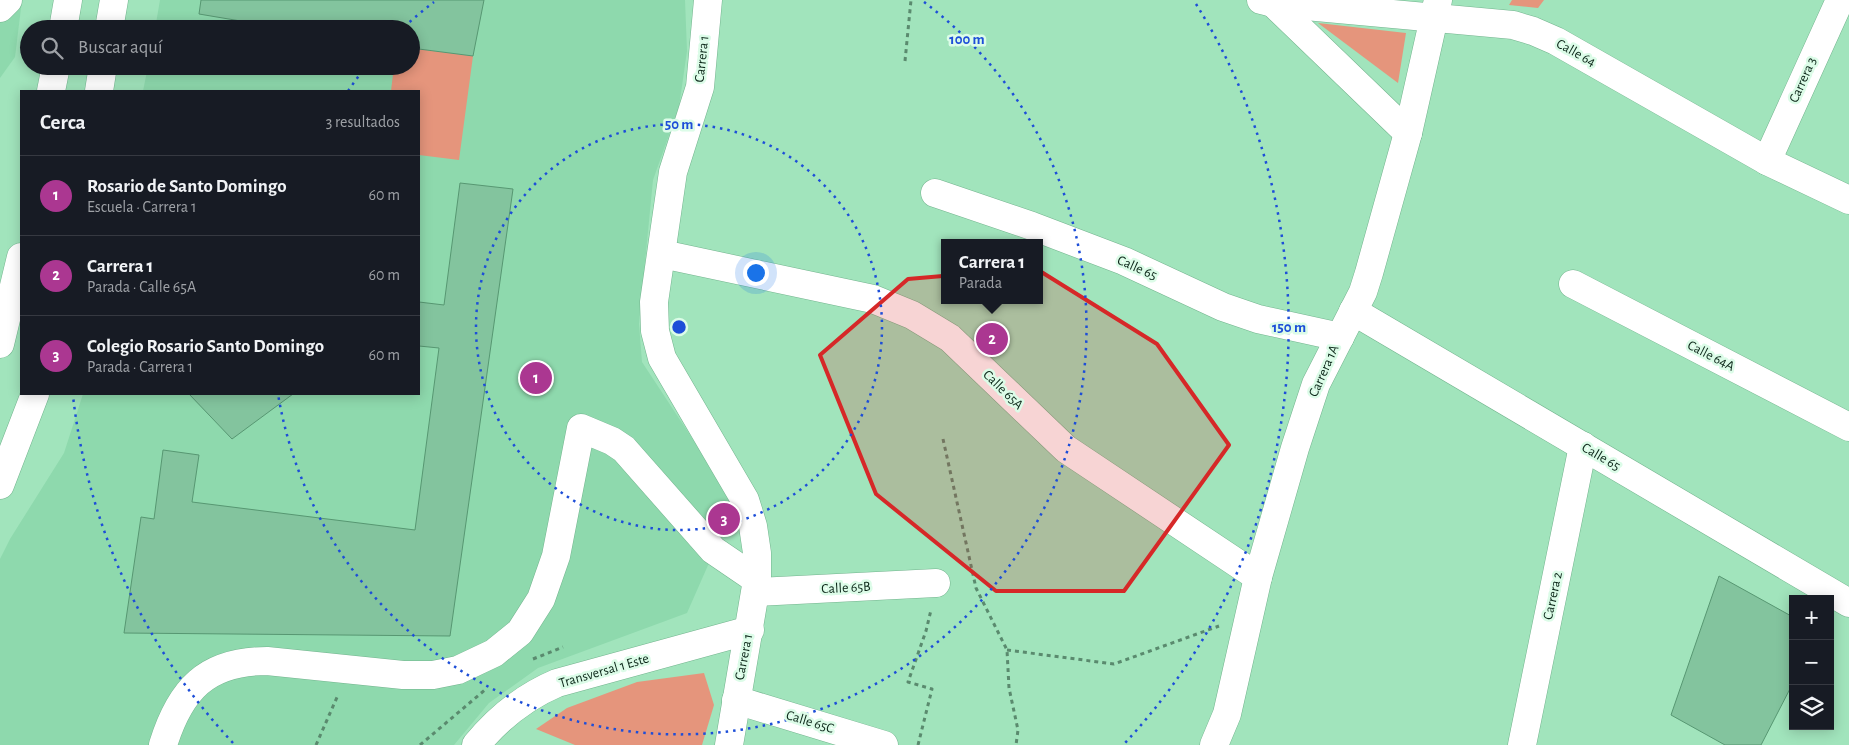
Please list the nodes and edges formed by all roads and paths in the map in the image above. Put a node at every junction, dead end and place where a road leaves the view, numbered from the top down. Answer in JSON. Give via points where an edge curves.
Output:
{"nodes":[{"id":1,"x":8,"y":0,"type":"edge"},
{"id":2,"x":68,"y":0,"type":"edge"},
{"id":3,"x":114,"y":0,"type":"edge"},
{"id":4,"x":708,"y":0,"type":"edge"},
{"id":5,"x":911,"y":0,"type":"edge"},
{"id":6,"x":1840,"y":0,"type":"edge"},
{"id":7,"x":1267,"y":2,"type":"edge"},
{"id":8,"x":0,"y":8,"type":"edge"},
{"id":9,"x":1436,"y":8,"type":"edge"},
{"id":10,"x":65,"y":20,"type":"edge"},
{"id":11,"x":111,"y":20,"type":"edge"},
{"id":12,"x":905,"y":60,"type":"dead end"},
{"id":13,"x":54,"y":75,"type":"edge"},
{"id":14,"x":102,"y":75,"type":"edge"},
{"id":15,"x":51,"y":90,"type":"edge"},
{"id":16,"x":99,"y":90,"type":"edge"},
{"id":17,"x":1408,"y":133,"type":"junction"},
{"id":18,"x":1767,"y":161,"type":"junction"},
{"id":19,"x":935,"y":193,"type":"dead end"},
{"id":20,"x":1849,"y":200,"type":"edge"},
{"id":21,"x":662,"y":254,"type":"junction"},
{"id":22,"x":20,"y":261,"type":"edge"},
{"id":23,"x":1573,"y":284,"type":"dead end"},
{"id":24,"x":1353,"y":311,"type":"junction"},
{"id":25,"x":1340,"y":337,"type":"junction"},
{"id":26,"x":0,"y":344,"type":"edge"},
{"id":27,"x":35,"y":395,"type":"edge"},
{"id":28,"x":1849,"y":427,"type":"edge"},
{"id":29,"x":943,"y":439,"type":"dead end"},
{"id":30,"x":1583,"y":446,"type":"junction"},
{"id":31,"x":0,"y":485,"type":"edge"},
{"id":32,"x":1258,"y":576,"type":"junction"},
{"id":33,"x":936,"y":583,"type":"joint"},
{"id":34,"x":757,"y":586,"type":"junction"},
{"id":35,"x":1849,"y":603,"type":"edge"},
{"id":36,"x":1250,"y":615,"type":"junction"},
{"id":37,"x":750,"y":630,"type":"junction"},
{"id":38,"x":1007,"y":650,"type":"junction"},
{"id":39,"x":349,"y":670,"type":"junction"},
{"id":40,"x":736,"y":700,"type":"junction"},
{"id":41,"x":163,"y":745,"type":"edge"},
{"id":42,"x":316,"y":745,"type":"edge"},
{"id":43,"x":476,"y":745,"type":"edge"},
{"id":44,"x":729,"y":745,"type":"edge"},
{"id":45,"x":884,"y":745,"type":"edge"},
{"id":46,"x":918,"y":745,"type":"edge"},
{"id":47,"x":1016,"y":745,"type":"edge"},
{"id":48,"x":1214,"y":745,"type":"edge"},
{"id":49,"x":1522,"y":745,"type":"edge"}],
"edges":[{"from":1,"to":8,"type":"street"},
{"from":2,"to":10,"type":"street"},
{"from":3,"to":11,"type":"street"},
{"from":4,"to":21,"type":"street","name":"Carrera 1","via":[[700,87],[673,172]]},
{"from":5,"to":12,"type":"path"},
{"from":6,"to":18,"type":"street","name":"Carrera 3"},
{"from":7,"to":9,"type":"street","name":"Calle 64"},
{"from":7,"to":17,"type":"street","name":"Calle 64","via":[[1343,68]]},
{"from":9,"to":17,"type":"street","name":"Carrera 1A"},
{"from":9,"to":18,"type":"street","name":"Calle 64","via":[[1513,25],[1556,41]]},
{"from":13,"to":15,"type":"street"},
{"from":14,"to":16,"type":"street"},
{"from":17,"to":24,"type":"street","name":"Carrera 1A","via":[[1369,273]]},
{"from":18,"to":20,"type":"street","name":"Calle 64"},
{"from":19,"to":25,"type":"street","name":"Calle 65","via":[[1124,261],[1223,307]]},
{"from":21,"to":32,"type":"street","name":"Calle 65A","via":[[873,300],[931,326],[950,338],[1066,449]]},
{"from":21,"to":34,"type":"street","name":"Carrera 1","via":[[654,312],[662,358],[745,500],[757,553]]},
{"from":22,"to":26,"type":"street"},
{"from":23,"to":28,"type":"street","name":"Calle 64A"},
{"from":24,"to":25,"type":"street","name":"Carrera 1A"},
{"from":24,"to":30,"type":"street","name":"Calle 65"},
{"from":25,"to":32,"type":"street","name":"Carrera 1A","via":[[1316,384]]},
{"from":27,"to":31,"type":"street"},
{"from":29,"to":38,"type":"path","via":[[976,588]]},
{"from":30,"to":35,"type":"street","name":"Calle 65"},
{"from":30,"to":49,"type":"street","name":"Carrera 2"},
{"from":32,"to":36,"type":"street","name":"Carrera 1A"},
{"from":33,"to":34,"type":"street","name":"Calle 65B"},
{"from":33,"to":46,"type":"path","via":[[926,631],[908,682],[932,689]]},
{"from":34,"to":37,"type":"street","name":"Carrera 1"},
{"from":34,"to":39,"type":"street","via":[[713,550],[624,449],[581,428],[550,575],[541,599],[520,632],[494,653],[458,670],[433,675]]},
{"from":36,"to":38,"type":"path","via":[[1114,664]]},
{"from":36,"to":48,"type":"street","name":"Carrera 1A","via":[[1227,714]]},
{"from":37,"to":40,"type":"street","name":"Carrera 1"},
{"from":37,"to":43,"type":"street","name":"Transversal 1 Este","via":[[557,683],[514,706]]},
{"from":38,"to":47,"type":"path","via":[[1009,688],[1018,730]]},
{"from":39,"to":41,"type":"street","via":[[267,661],[246,660],[229,664],[210,673],[183,697]]},
{"from":39,"to":42,"type":"path"},
{"from":40,"to":44,"type":"street","name":"Carrera 1"},
{"from":40,"to":45,"type":"street","name":"Calle 65C"}]}
